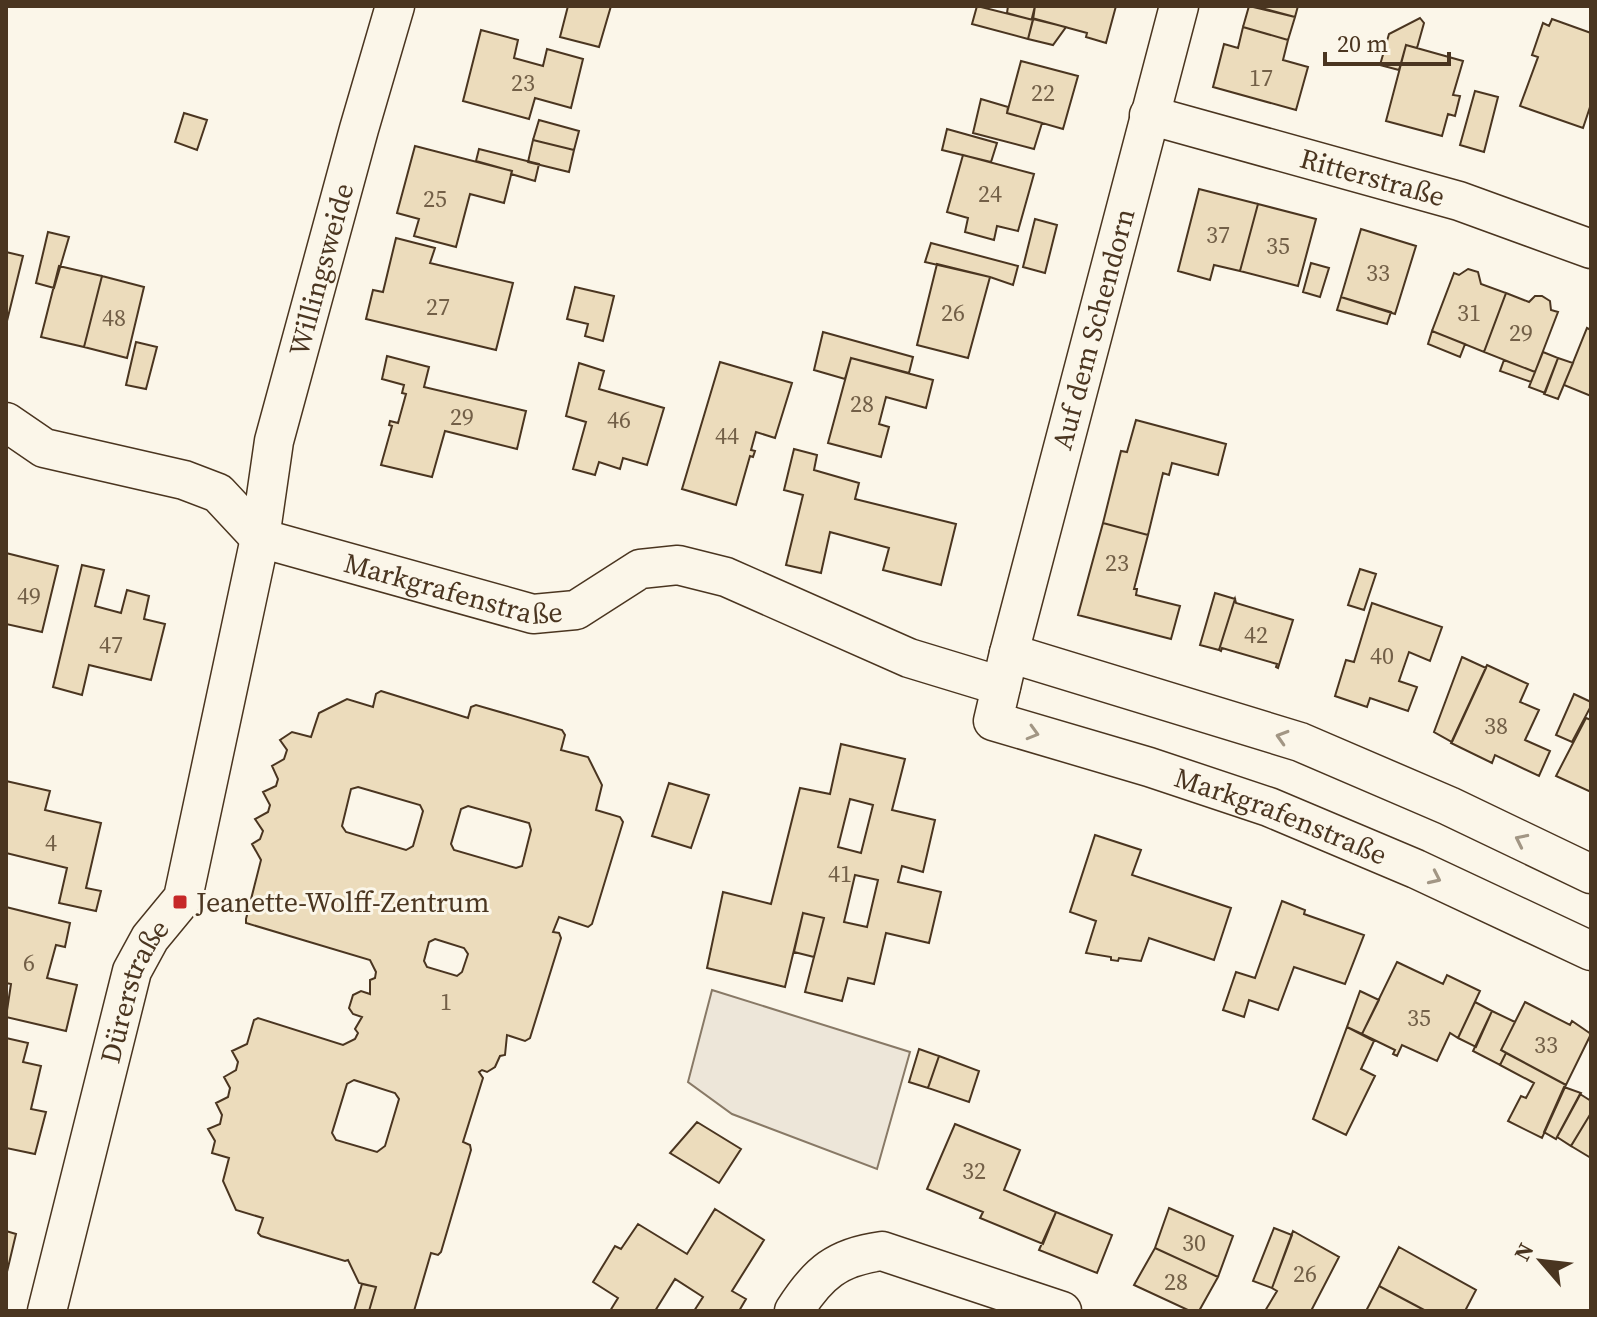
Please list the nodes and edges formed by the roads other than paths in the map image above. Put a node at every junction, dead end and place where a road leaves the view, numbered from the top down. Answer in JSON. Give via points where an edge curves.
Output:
{"nodes":[{"id":1,"x":395,"y":6,"type":"edge"},
{"id":2,"x":1179,"y":6,"type":"edge"},
{"id":3,"x":1149,"y":115,"type":"junction"},
{"id":4,"x":1591,"y":249,"type":"edge"},
{"id":5,"x":6,"y":422,"type":"edge"},
{"id":6,"x":44,"y":448,"type":"junction"},
{"id":7,"x":6,"y":461,"type":"edge"},
{"id":8,"x":260,"y":538,"type":"junction"},
{"id":9,"x":1005,"y":669,"type":"junction"},
{"id":10,"x":1591,"y":874,"type":"edge"},
{"id":11,"x":1591,"y":951,"type":"edge"},
{"id":12,"x":47,"y":1311,"type":"edge"},
{"id":13,"x":794,"y":1311,"type":"edge"},
{"id":14,"x":1062,"y":1311,"type":"edge"}],
"edges":[{"from":1,"to":8,"type":"street","name":"Willingsweide","via":[[274,441]]},
{"from":2,"to":3,"type":"street","name":"Auf dem Schendorn"},
{"from":3,"to":4,"type":"street","name":"Ritterstraße","via":[[1459,201]]},
{"from":3,"to":9,"type":"street","name":"Auf dem Schendorn"},
{"from":5,"to":6,"type":"street"},
{"from":6,"to":7,"type":"street"},
{"from":6,"to":8,"type":"street","via":[[184,480],[218,493]]},
{"from":8,"to":9,"type":"street","name":"Markgrafenstraße","via":[[533,614],[576,610],[640,569],[678,565],[726,577],[909,658]]},
{"from":8,"to":12,"type":"street","name":"Dürerstraße","via":[[183,898],[150,938],[132,971]]},
{"from":10,"to":9,"type":"street","name":"Markgrafenstraße","one_way":true,"via":[[1300,742]]},
{"from":9,"to":11,"type":"street","name":"Markgrafenstraße","one_way":true,"via":[[993,721],[1269,807]]},
{"from":13,"to":14,"type":"street","via":[[808,1289],[834,1266],[854,1255],[882,1251]]}]}
